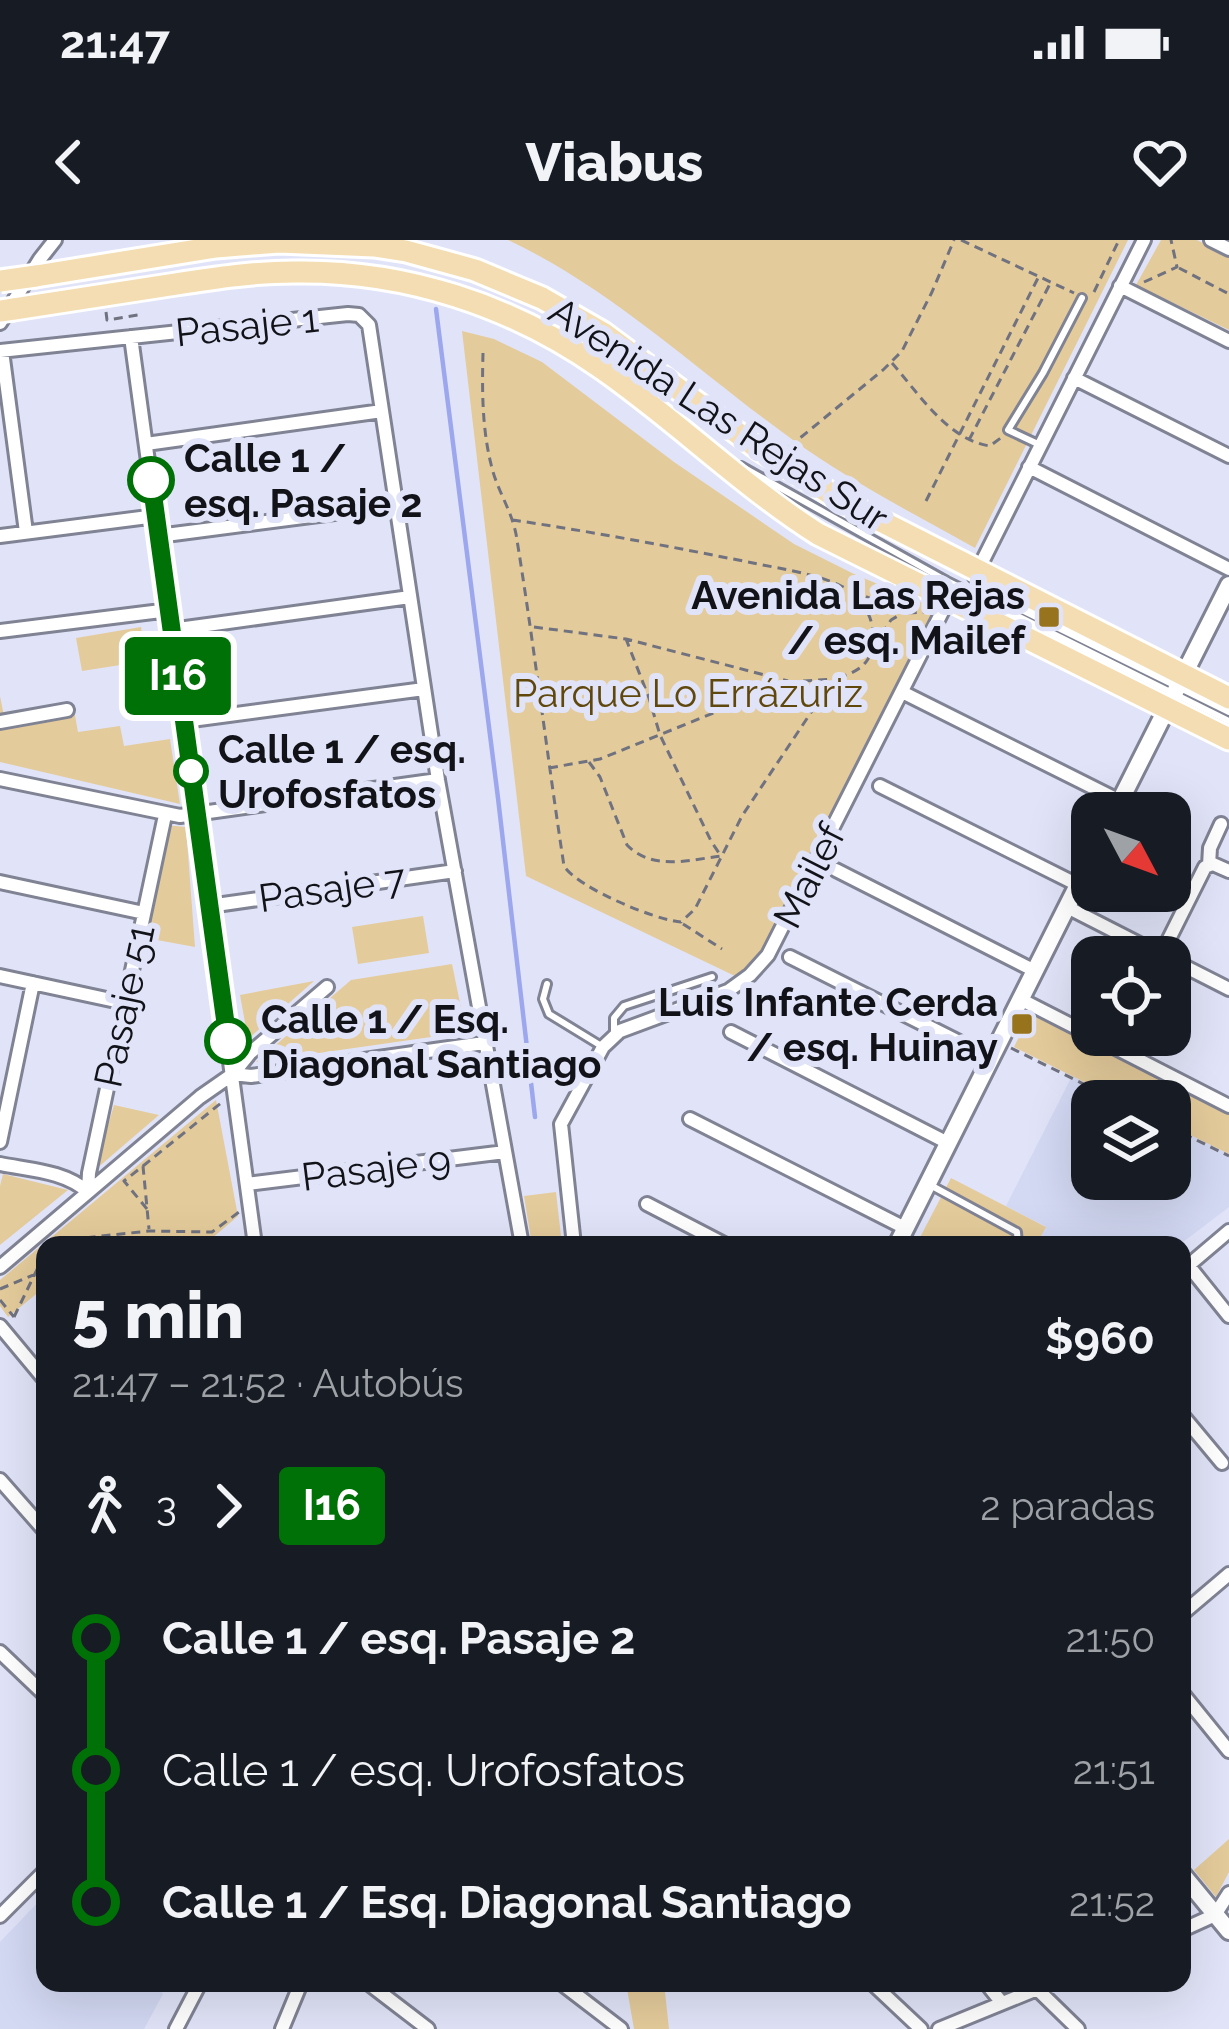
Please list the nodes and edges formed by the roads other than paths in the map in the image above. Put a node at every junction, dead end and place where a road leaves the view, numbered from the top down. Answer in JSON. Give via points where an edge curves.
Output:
{"nodes":[{"id":1,"x":55,"y":240,"type":"edge"},
{"id":2,"x":1144,"y":240,"type":"edge"},
{"id":3,"x":1211,"y":240,"type":"edge"},
{"id":4,"x":1229,"y":249,"type":"edge"},
{"id":5,"x":0,"y":281,"type":"edge"},
{"id":6,"x":1124,"y":288,"type":"junction"},
{"id":7,"x":1082,"y":298,"type":"road end"},
{"id":8,"x":5,"y":314,"type":"edge"},
{"id":9,"x":131,"y":337,"type":"junction"},
{"id":10,"x":1229,"y":341,"type":"edge"},
{"id":11,"x":1,"y":351,"type":"edge"},
{"id":12,"x":1074,"y":378,"type":"junction"},
{"id":13,"x":382,"y":411,"type":"junction"},
{"id":14,"x":692,"y":436,"type":"junction"},
{"id":15,"x":146,"y":444,"type":"junction"},
{"id":16,"x":1040,"y":445,"type":"junction"},
{"id":17,"x":1229,"y":456,"type":"edge"},
{"id":18,"x":1029,"y":467,"type":"junction"},
{"id":19,"x":396,"y":505,"type":"junction"},
{"id":20,"x":156,"y":516,"type":"junction"},
{"id":21,"x":26,"y":532,"type":"junction"},
{"id":22,"x":0,"y":536,"type":"edge"},
{"id":23,"x":158,"y":536,"type":"junction"},
{"id":24,"x":936,"y":550,"type":"junction"},
{"id":25,"x":979,"y":568,"type":"junction"},
{"id":26,"x":1229,"y":568,"type":"edge"},
{"id":27,"x":1229,"y":585,"type":"edge"},
{"id":28,"x":410,"y":597,"type":"junction"},
{"id":29,"x":945,"y":608,"type":"junction"},
{"id":30,"x":169,"y":610,"type":"junction"},
{"id":31,"x":171,"y":630,"type":"junction"},
{"id":32,"x":0,"y":631,"type":"edge"},
{"id":33,"x":424,"y":689,"type":"junction"},
{"id":34,"x":1176,"y":690,"type":"junction"},
{"id":35,"x":902,"y":692,"type":"junction"},
{"id":36,"x":1229,"y":698,"type":"edge"},
{"id":37,"x":67,"y":710,"type":"dead end"},
{"id":38,"x":1229,"y":716,"type":"edge"},
{"id":39,"x":184,"y":721,"type":"junction"},
{"id":40,"x":0,"y":722,"type":"edge"},
{"id":41,"x":1229,"y":739,"type":"edge"},
{"id":42,"x":0,"y":779,"type":"edge"},
{"id":43,"x":438,"y":780,"type":"junction"},
{"id":44,"x":880,"y":786,"type":"dead end"},
{"id":45,"x":1089,"y":792,"type":"edge"},
{"id":46,"x":1125,"y":792,"type":"edge"},
{"id":47,"x":197,"y":814,"type":"junction"},
{"id":48,"x":164,"y":820,"type":"dead end"},
{"id":49,"x":1221,"y":824,"type":"dead end"},
{"id":50,"x":1209,"y":865,"type":"junction"},
{"id":51,"x":836,"y":870,"type":"dead end"},
{"id":52,"x":455,"y":871,"type":"junction"},
{"id":53,"x":1229,"y":871,"type":"edge"},
{"id":54,"x":0,"y":882,"type":"edge"},
{"id":55,"x":1071,"y":882,"type":"edge"},
{"id":56,"x":1071,"y":898,"type":"edge"},
{"id":57,"x":209,"y":906,"type":"junction"},
{"id":58,"x":1066,"y":907,"type":"junction"},
{"id":59,"x":144,"y":913,"type":"junction"},
{"id":60,"x":1123,"y":936,"type":"edge"},
{"id":61,"x":1174,"y":936,"type":"edge"},
{"id":62,"x":790,"y":957,"type":"dead end"},
{"id":63,"x":1191,"y":970,"type":"edge"},
{"id":64,"x":1035,"y":971,"type":"junction"},
{"id":65,"x":0,"y":976,"type":"edge"},
{"id":66,"x":712,"y":976,"type":"dead end"},
{"id":67,"x":33,"y":983,"type":"junction"},
{"id":68,"x":547,"y":984,"type":"dead end"},
{"id":69,"x":327,"y":987,"type":"dead end"},
{"id":70,"x":1229,"y":989,"type":"edge"},
{"id":71,"x":1020,"y":999,"type":"junction"},
{"id":72,"x":125,"y":1003,"type":"junction"},
{"id":73,"x":730,"y":1033,"type":"dead end"},
{"id":74,"x":614,"y":1036,"type":"junction"},
{"id":75,"x":484,"y":1043,"type":"junction"},
{"id":76,"x":603,"y":1047,"type":"junction"},
{"id":77,"x":995,"y":1050,"type":"junction"},
{"id":78,"x":7,"y":1072,"type":"edge"},
{"id":79,"x":232,"y":1074,"type":"junction"},
{"id":80,"x":1229,"y":1106,"type":"edge"},
{"id":81,"x":690,"y":1119,"type":"dead end"},
{"id":82,"x":0,"y":1142,"type":"edge"},
{"id":83,"x":948,"y":1143,"type":"junction"},
{"id":84,"x":505,"y":1152,"type":"junction"},
{"id":85,"x":0,"y":1164,"type":"edge"},
{"id":86,"x":247,"y":1184,"type":"junction"},
{"id":87,"x":928,"y":1184,"type":"junction"},
{"id":88,"x":88,"y":1192,"type":"junction"},
{"id":89,"x":647,"y":1204,"type":"dead end"},
{"id":90,"x":1229,"y":1231,"type":"edge"},
{"id":91,"x":36,"y":1236,"type":"edge"},
{"id":92,"x":36,"y":1236,"type":"edge"},
{"id":93,"x":254,"y":1236,"type":"edge"},
{"id":94,"x":516,"y":1236,"type":"edge"},
{"id":95,"x":573,"y":1236,"type":"edge"},
{"id":96,"x":709,"y":1236,"type":"edge"},
{"id":97,"x":901,"y":1236,"type":"edge"},
{"id":98,"x":1017,"y":1236,"type":"edge"},
{"id":99,"x":1191,"y":1263,"type":"edge"},
{"id":100,"x":0,"y":1267,"type":"edge"},
{"id":101,"x":1191,"y":1275,"type":"edge"},
{"id":102,"x":1229,"y":1316,"type":"edge"},
{"id":103,"x":0,"y":1326,"type":"edge"},
{"id":104,"x":36,"y":1368,"type":"edge"},
{"id":105,"x":1191,"y":1426,"type":"edge"},
{"id":106,"x":1222,"y":1463,"type":"dead end"},
{"id":107,"x":0,"y":1480,"type":"edge"},
{"id":108,"x":36,"y":1521,"type":"edge"},
{"id":109,"x":1227,"y":1580,"type":"edge"},
{"id":110,"x":1191,"y":1606,"type":"edge"},
{"id":111,"x":0,"y":1652,"type":"edge"},
{"id":112,"x":36,"y":1686,"type":"edge"},
{"id":113,"x":1191,"y":1704,"type":"edge"},
{"id":114,"x":1229,"y":1751,"type":"edge"},
{"id":115,"x":36,"y":1880,"type":"edge"},
{"id":116,"x":1191,"y":1885,"type":"edge"},
{"id":117,"x":1229,"y":1893,"type":"edge"},
{"id":118,"x":1215,"y":1915,"type":"junction"},
{"id":119,"x":0,"y":1916,"type":"edge"},
{"id":120,"x":1191,"y":1926,"type":"edge"},
{"id":121,"x":1229,"y":1931,"type":"edge"},
{"id":122,"x":195,"y":1992,"type":"edge"},
{"id":123,"x":297,"y":1992,"type":"edge"},
{"id":124,"x":380,"y":1992,"type":"edge"},
{"id":125,"x":573,"y":1992,"type":"edge"},
{"id":126,"x":882,"y":1992,"type":"edge"},
{"id":127,"x":994,"y":1992,"type":"edge"},
{"id":128,"x":1030,"y":1992,"type":"edge"},
{"id":129,"x":1040,"y":1992,"type":"edge"},
{"id":130,"x":1003,"y":2003,"type":"junction"},
{"id":131,"x":176,"y":2029,"type":"edge"},
{"id":132,"x":282,"y":2029,"type":"edge"},
{"id":133,"x":428,"y":2029,"type":"edge"},
{"id":134,"x":621,"y":2029,"type":"edge"},
{"id":135,"x":921,"y":2029,"type":"edge"},
{"id":136,"x":939,"y":2029,"type":"edge"},
{"id":137,"x":1078,"y":2029,"type":"edge"}],
"edges":[{"from":1,"to":8,"type":"street"},
{"from":2,"to":6,"type":"street"},
{"from":3,"to":4,"type":"street"},
{"from":5,"to":24,"type":"main road","name":"Avenida Las Rejas Sur","bridge":true,"via":[[279,242],[374,246],[441,260],[573,315],[782,465]]},
{"from":6,"to":10,"type":"street"},
{"from":6,"to":12,"type":"street"},
{"from":7,"to":16,"type":"lane","via":[[1008,430]]},
{"from":8,"to":14,"type":"main road","name":"Avenida Las Rejas Sur","via":[[266,273],[396,280],[526,324]]},
{"from":9,"to":11,"type":"street","name":"Pasaje 1"},
{"from":9,"to":13,"type":"street","name":"Pasaje 1","via":[[363,318]]},
{"from":9,"to":15,"type":"street"},
{"from":11,"to":21,"type":"street"},
{"from":12,"to":16,"type":"street"},
{"from":12,"to":17,"type":"street"},
{"from":13,"to":15,"type":"street"},
{"from":13,"to":19,"type":"street"},
{"from":14,"to":29,"type":"main road","name":"Avenida Las Rejas Sur","via":[[795,519]]},
{"from":14,"to":34,"type":"lane","via":[[947,581]]},
{"from":15,"to":20,"type":"street"},
{"from":16,"to":18,"type":"street"},
{"from":18,"to":25,"type":"street"},
{"from":18,"to":26,"type":"street"},
{"from":19,"to":23,"type":"street"},
{"from":19,"to":28,"type":"street"},
{"from":20,"to":21,"type":"street"},
{"from":20,"to":23,"type":"street"},
{"from":21,"to":22,"type":"street"},
{"from":23,"to":30,"type":"street"},
{"from":24,"to":25,"type":"main road","name":"Avenida Las Rejas Sur"},
{"from":24,"to":34,"type":"lane","via":[[984,588]]},
{"from":25,"to":34,"type":"main road","name":"Avenida Las Rejas Sur"},
{"from":27,"to":34,"type":"street"},
{"from":28,"to":31,"type":"street"},
{"from":28,"to":33,"type":"street"},
{"from":29,"to":34,"type":"main road","name":"Avenida Las Rejas Sur"},
{"from":29,"to":35,"type":"street","name":"Mailef"},
{"from":30,"to":31,"type":"street"},
{"from":30,"to":32,"type":"street"},
{"from":31,"to":39,"type":"street"},
{"from":33,"to":39,"type":"street"},
{"from":33,"to":43,"type":"street"},
{"from":34,"to":36,"type":"main road","name":"Avenida Las Rejas Sur"},
{"from":34,"to":38,"type":"lane"},
{"from":34,"to":41,"type":"main road","name":"Avenida Las Rejas Sur"},
{"from":34,"to":46,"type":"street"},
{"from":35,"to":45,"type":"street"},
{"from":35,"to":74,"type":"street","name":"Mailef","via":[[768,955],[728,991]]},
{"from":37,"to":40,"type":"street"},
{"from":39,"to":47,"type":"street"},
{"from":42,"to":47,"type":"street"},
{"from":43,"to":47,"type":"street"},
{"from":43,"to":52,"type":"street"},
{"from":44,"to":55,"type":"street"},
{"from":47,"to":57,"type":"street"},
{"from":48,"to":59,"type":"street","name":"Pasaje 51"},
{"from":49,"to":50,"type":"street"},
{"from":50,"to":53,"type":"street"},
{"from":50,"to":61,"type":"street"},
{"from":51,"to":64,"type":"street"},
{"from":52,"to":57,"type":"street","name":"Pasaje 7"},
{"from":52,"to":75,"type":"street"},
{"from":54,"to":59,"type":"street"},
{"from":56,"to":58,"type":"street"},
{"from":57,"to":79,"type":"street"},
{"from":58,"to":60,"type":"street"},
{"from":58,"to":64,"type":"street"},
{"from":59,"to":72,"type":"street","name":"Pasaje 51"},
{"from":62,"to":77,"type":"street"},
{"from":63,"to":70,"type":"street"},
{"from":64,"to":71,"type":"street"},
{"from":65,"to":67,"type":"street"},
{"from":66,"to":74,"type":"lane","via":[[624,1006]]},
{"from":67,"to":72,"type":"street"},
{"from":67,"to":78,"type":"street"},
{"from":68,"to":76,"type":"lane","via":[[549,1014]]},
{"from":69,"to":79,"type":"street"},
{"from":71,"to":77,"type":"street"},
{"from":71,"to":80,"type":"street"},
{"from":72,"to":88,"type":"street","name":"Pasaje 51"},
{"from":73,"to":83,"type":"street"},
{"from":74,"to":76,"type":"street","name":"Mailef"},
{"from":75,"to":79,"type":"street"},
{"from":75,"to":84,"type":"street"},
{"from":76,"to":95,"type":"street","name":"Mailef","via":[[561,1136]]},
{"from":77,"to":83,"type":"street"},
{"from":78,"to":82,"type":"street"},
{"from":79,"to":86,"type":"street"},
{"from":79,"to":88,"type":"street"},
{"from":81,"to":97,"type":"street"},
{"from":83,"to":87,"type":"street"},
{"from":84,"to":86,"type":"street","name":"Pasaje 9"},
{"from":84,"to":94,"type":"street"},
{"from":85,"to":88,"type":"street","via":[[65,1178]]},
{"from":86,"to":93,"type":"street"},
{"from":87,"to":97,"type":"street"},
{"from":87,"to":98,"type":"lane"},
{"from":88,"to":91,"type":"street"},
{"from":89,"to":96,"type":"street"},
{"from":90,"to":99,"type":"street"},
{"from":92,"to":100,"type":"street"},
{"from":101,"to":102,"type":"street"},
{"from":103,"to":104,"type":"street"},
{"from":105,"to":106,"type":"street"},
{"from":107,"to":108,"type":"street"},
{"from":109,"to":110,"type":"street"},
{"from":111,"to":112,"type":"street"},
{"from":113,"to":114,"type":"street"},
{"from":115,"to":119,"type":"street"},
{"from":116,"to":118,"type":"street"},
{"from":117,"to":118,"type":"street"},
{"from":118,"to":120,"type":"street"},
{"from":118,"to":121,"type":"street"},
{"from":122,"to":131,"type":"street"},
{"from":123,"to":132,"type":"street"},
{"from":124,"to":133,"type":"street"},
{"from":125,"to":134,"type":"street"},
{"from":126,"to":135,"type":"street"},
{"from":127,"to":130,"type":"street"},
{"from":128,"to":130,"type":"street"},
{"from":129,"to":137,"type":"street"},
{"from":130,"to":136,"type":"street"}]}
